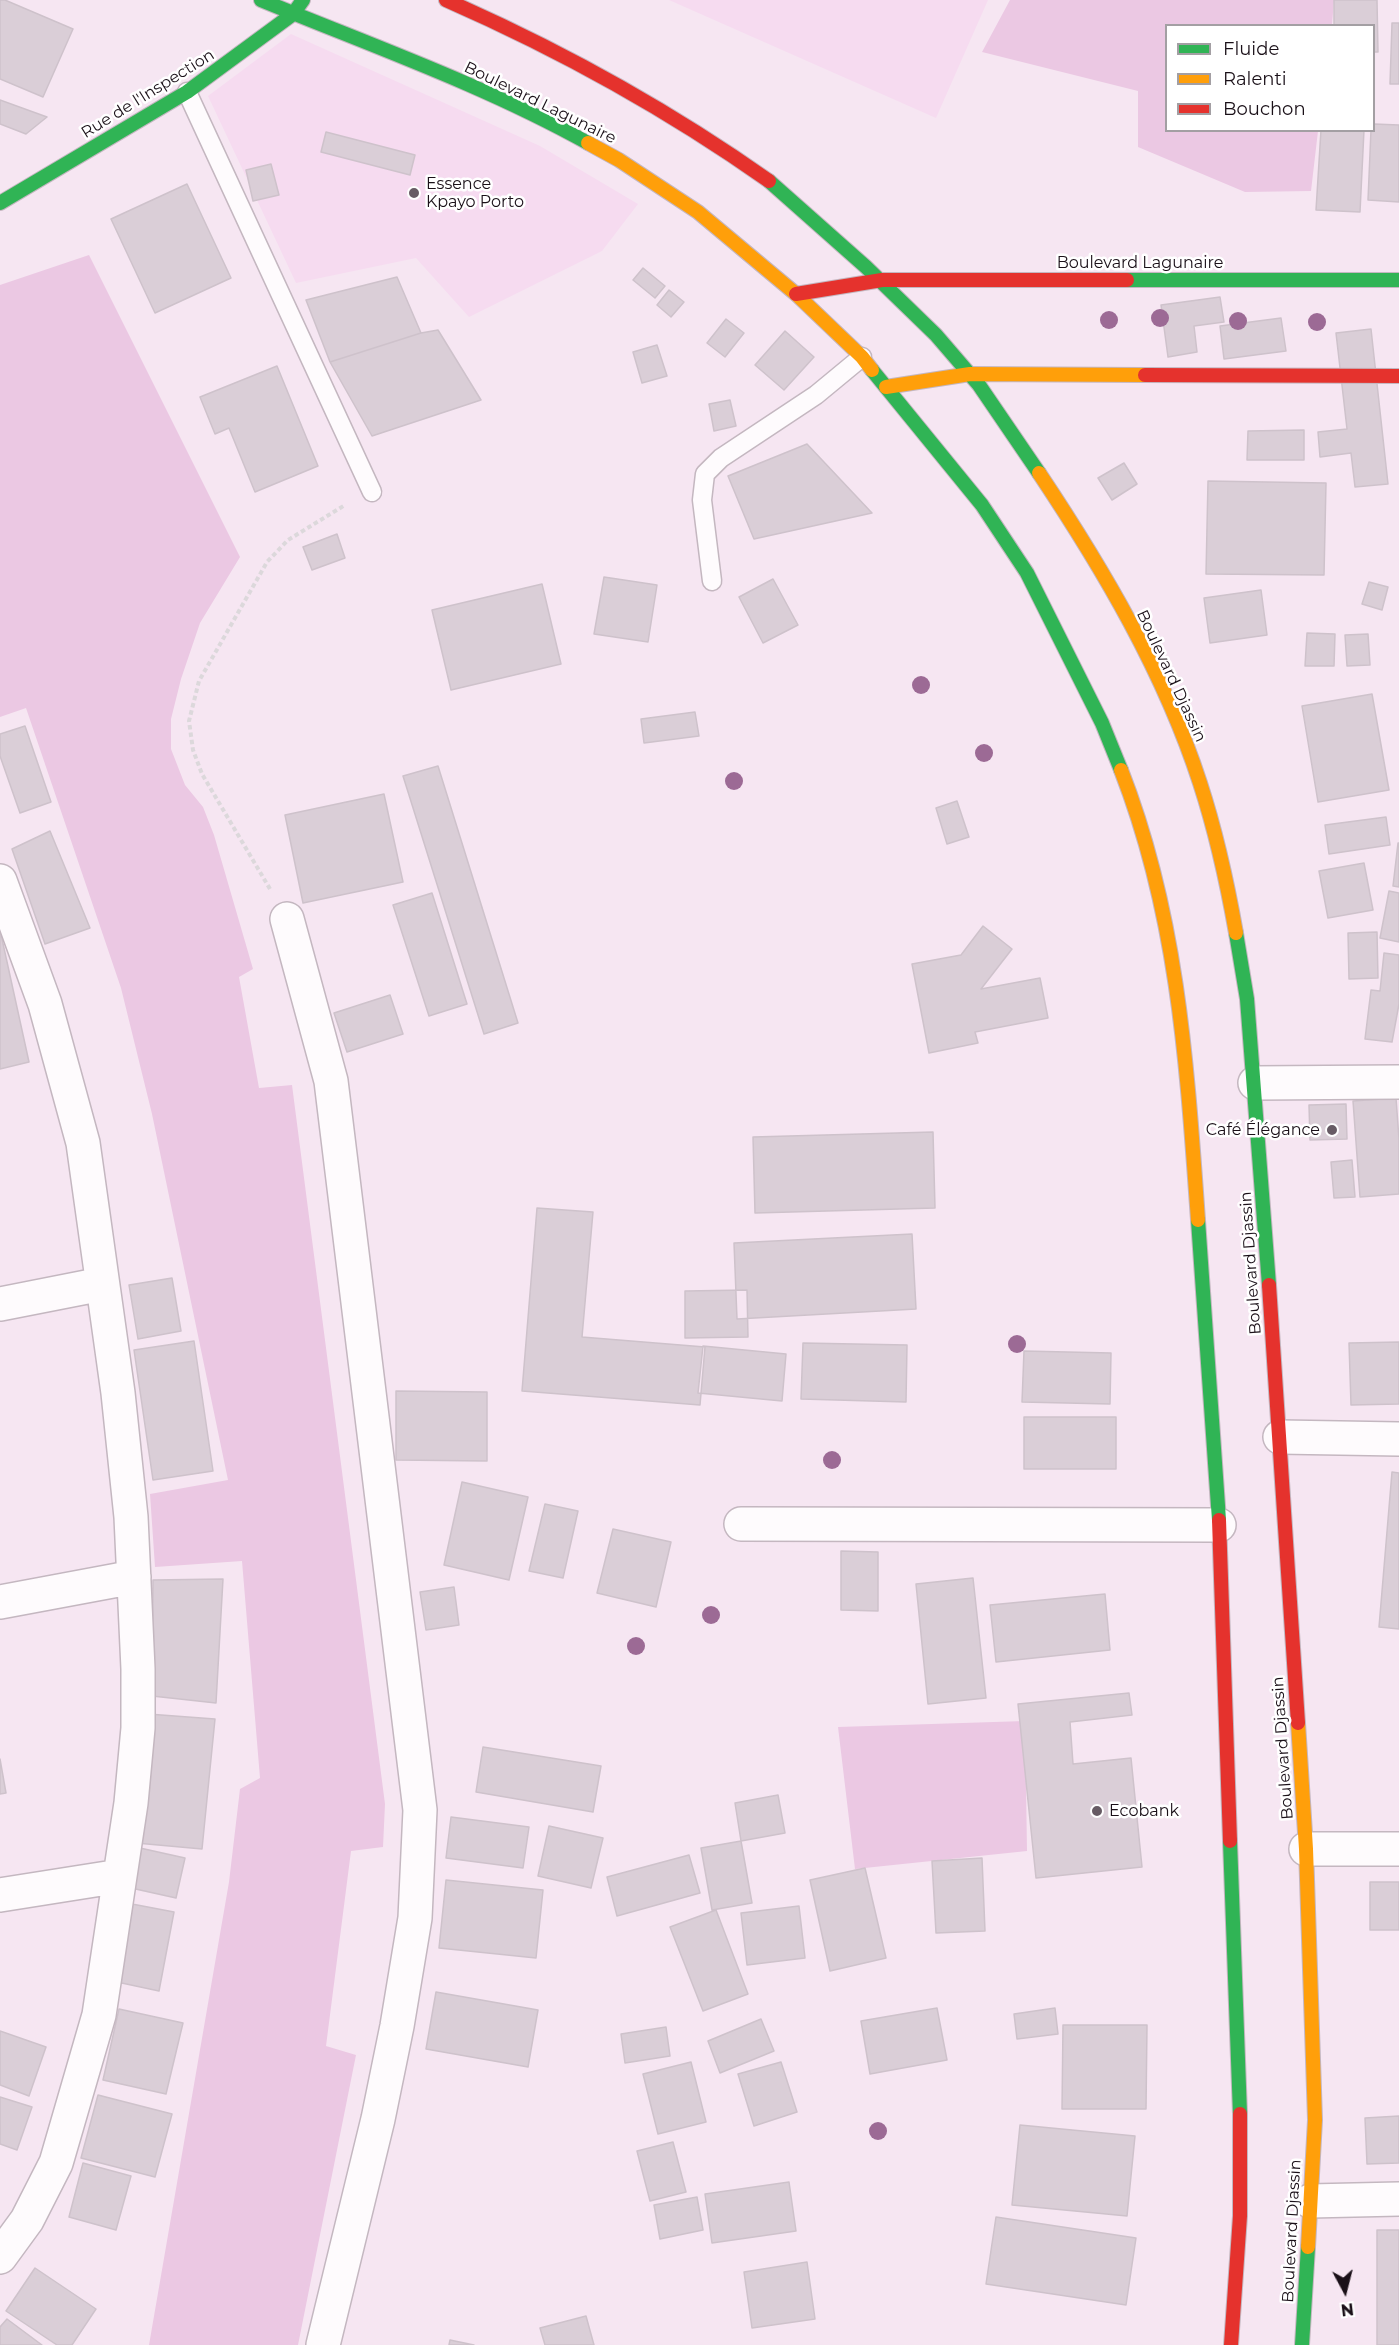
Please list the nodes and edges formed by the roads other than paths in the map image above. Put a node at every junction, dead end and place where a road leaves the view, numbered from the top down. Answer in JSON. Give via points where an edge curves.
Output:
{"nodes":[{"id":1,"x":261,"y":0,"type":"edge"},
{"id":2,"x":303,"y":0,"type":"edge"},
{"id":3,"x":446,"y":0,"type":"edge"},
{"id":4,"x":293,"y":14,"type":"junction"},
{"id":5,"x":187,"y":92,"type":"junction"},
{"id":6,"x":0,"y":203,"type":"edge"},
{"id":7,"x":882,"y":280,"type":"junction"},
{"id":8,"x":1399,"y":280,"type":"edge"},
{"id":9,"x":796,"y":294,"type":"junction"},
{"id":10,"x":862,"y":357,"type":"junction"},
{"id":11,"x":970,"y":374,"type":"junction"},
{"id":12,"x":1399,"y":376,"type":"edge"},
{"id":13,"x":886,"y":387,"type":"junction"},
{"id":14,"x":372,"y":492,"type":"road end"},
{"id":15,"x":712,"y":581,"type":"dead end"},
{"id":16,"x":0,"y":881,"type":"edge"},
{"id":17,"x":287,"y":919,"type":"road end"},
{"id":18,"x":1399,"y":1082,"type":"edge"},
{"id":19,"x":1255,"y":1083,"type":"junction"},
{"id":20,"x":102,"y":1284,"type":"junction"},
{"id":21,"x":0,"y":1304,"type":"edge"},
{"id":22,"x":1280,"y":1437,"type":"junction"},
{"id":23,"x":1399,"y":1439,"type":"edge"},
{"id":24,"x":741,"y":1524,"type":"dead end"},
{"id":25,"x":1220,"y":1525,"type":"junction"},
{"id":26,"x":134,"y":1577,"type":"junction"},
{"id":27,"x":0,"y":1602,"type":"edge"},
{"id":28,"x":1306,"y":1849,"type":"junction"},
{"id":29,"x":1399,"y":1849,"type":"edge"},
{"id":30,"x":120,"y":1876,"type":"junction"},
{"id":31,"x":0,"y":1895,"type":"edge"},
{"id":32,"x":1399,"y":2199,"type":"edge"},
{"id":33,"x":1310,"y":2201,"type":"junction"},
{"id":34,"x":0,"y":2257,"type":"edge"},
{"id":35,"x":323,"y":2345,"type":"edge"},
{"id":36,"x":1231,"y":2345,"type":"edge"},
{"id":37,"x":1302,"y":2345,"type":"edge"}],
"edges":[{"from":1,"to":4,"type":"main road","name":"Boulevard Lagunaire"},
{"from":2,"to":4,"type":"main road","name":"Rue de l'Inspection"},
{"from":3,"to":7,"type":"main road","via":[[604,77],[700,134],[777,188]]},
{"from":4,"to":5,"type":"main road","name":"Rue de l'Inspection"},
{"from":4,"to":9,"type":"main road","name":"Boulevard Lagunaire","via":[[472,87],[552,123],[619,160],[698,212]]},
{"from":5,"to":6,"type":"main road","name":"Rue de l'Inspection"},
{"from":5,"to":14,"type":"lane"},
{"from":7,"to":8,"type":"main road","name":"Boulevard Lagunaire"},
{"from":7,"to":9,"type":"main road","name":"Boulevard Lagunaire"},
{"from":7,"to":11,"type":"main road","name":"Boulevard Djassin"},
{"from":9,"to":10,"type":"main road"},
{"from":10,"to":13,"type":"main road"},
{"from":10,"to":15,"type":"lane","via":[[705,474],[702,500]]},
{"from":11,"to":12,"type":"main road"},
{"from":11,"to":13,"type":"main road"},
{"from":11,"to":19,"type":"main road","name":"Boulevard Djassin","via":[[1052,491],[1097,565],[1172,710],[1200,781],[1220,850],[1247,999]]},
{"from":13,"to":25,"type":"main road","via":[[982,505],[1027,573],[1102,723],[1148,855],[1167,926],[1188,1080]]},
{"from":16,"to":20,"type":"street","via":[[45,1004],[83,1143]]},
{"from":17,"to":35,"type":"street","via":[[331,1081],[420,1810],[415,1918],[397,2026]]},
{"from":18,"to":19,"type":"street"},
{"from":19,"to":22,"type":"main road","name":"Boulevard Djassin"},
{"from":20,"to":21,"type":"street"},
{"from":20,"to":26,"type":"street","via":[[118,1393]]},
{"from":22,"to":23,"type":"street"},
{"from":22,"to":28,"type":"main road","name":"Boulevard Djassin"},
{"from":24,"to":25,"type":"street"},
{"from":25,"to":36,"type":"main road","via":[[1241,2129],[1240,2216]]},
{"from":26,"to":27,"type":"street"},
{"from":26,"to":30,"type":"street","via":[[138,1728],[132,1803]]},
{"from":28,"to":29,"type":"street"},
{"from":28,"to":33,"type":"main road","name":"Boulevard Djassin","via":[[1315,2120]]},
{"from":30,"to":31,"type":"street"},
{"from":30,"to":34,"type":"street","via":[[99,2015],[56,2163],[27,2220]]},
{"from":32,"to":33,"type":"street"},
{"from":33,"to":37,"type":"main road","name":"Boulevard Djassin"}]}
